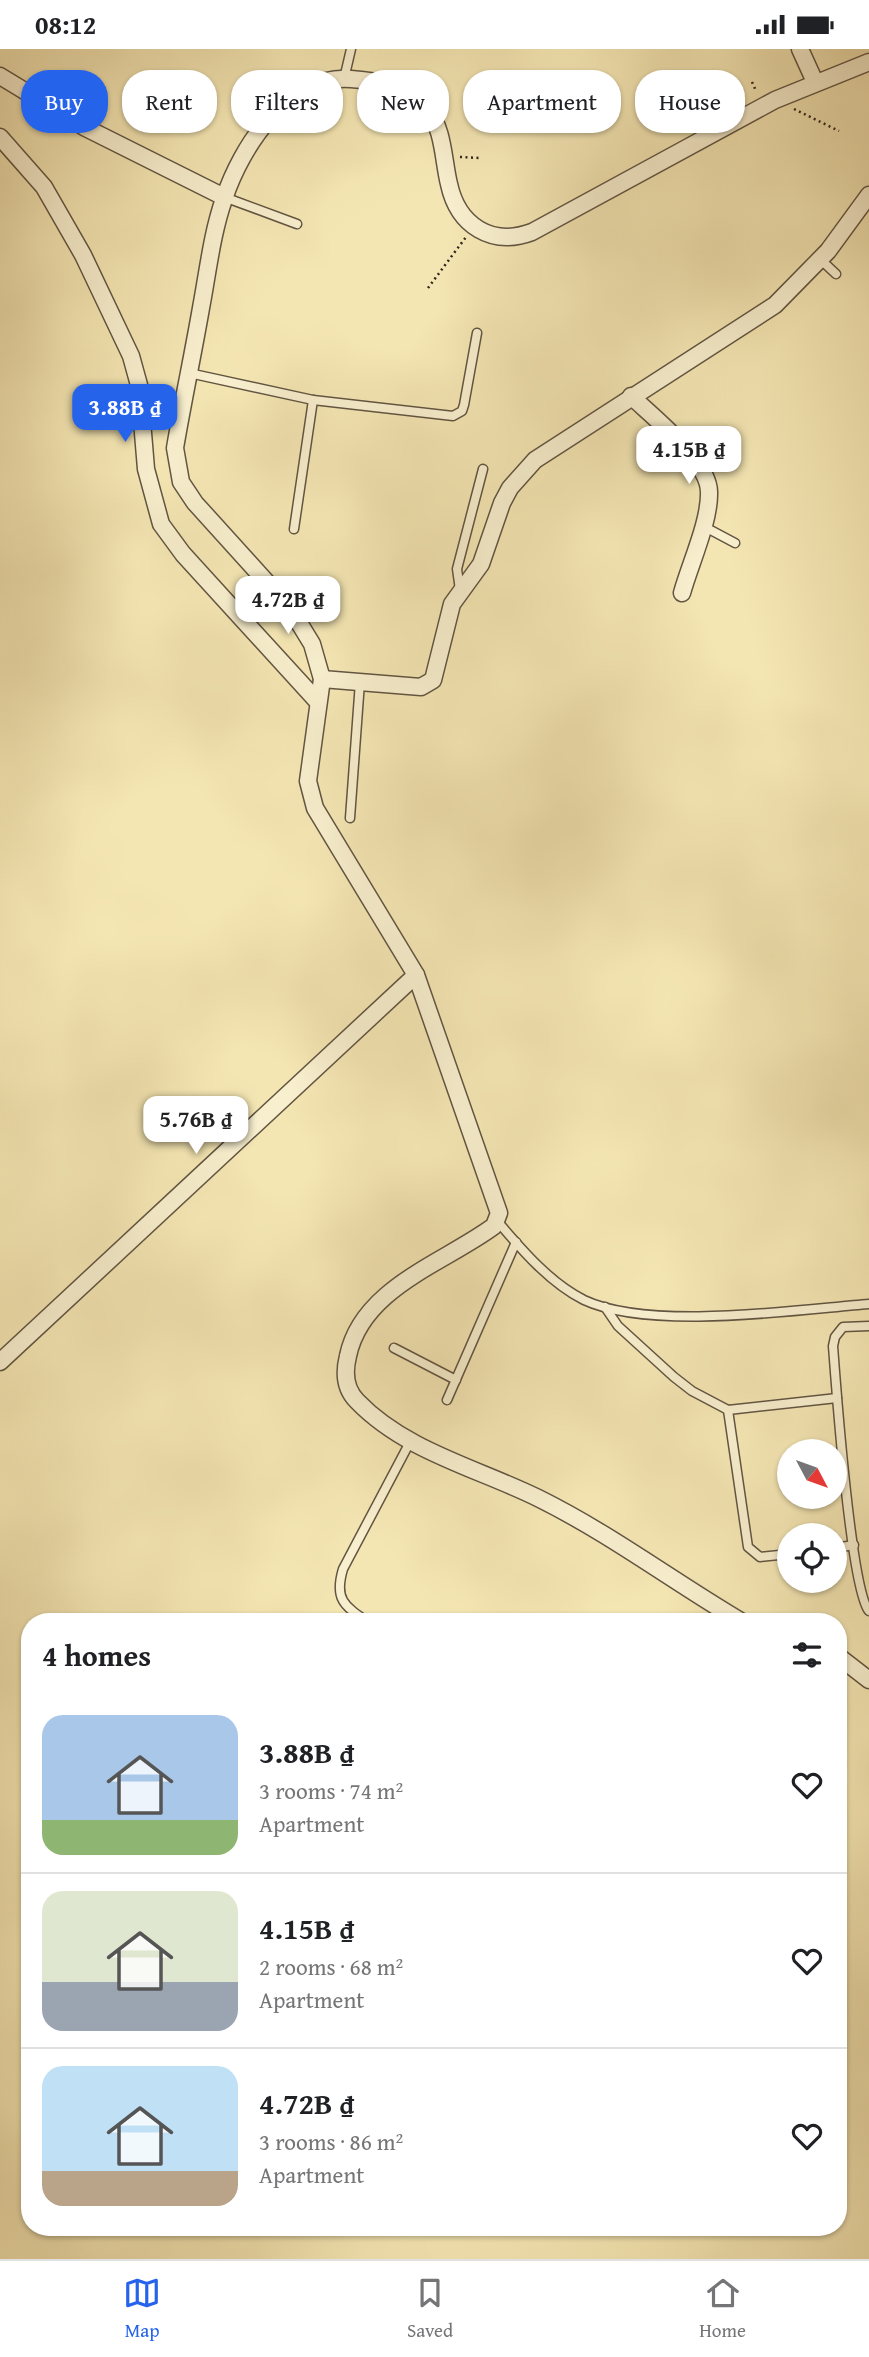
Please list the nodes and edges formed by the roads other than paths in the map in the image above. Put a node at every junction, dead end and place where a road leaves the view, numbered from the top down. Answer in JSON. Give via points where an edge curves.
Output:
{"nodes":[{"id":1,"x":351,"y":49,"type":"edge"},
{"id":2,"x":800,"y":49,"type":"edge"},
{"id":3,"x":869,"y":62,"type":"edge"},
{"id":4,"x":0,"y":76,"type":"edge"},
{"id":5,"x":344,"y":79,"type":"junction"},
{"id":6,"x":816,"y":82,"type":"junction"},
{"id":7,"x":0,"y":137,"type":"edge"},
{"id":8,"x":869,"y":195,"type":"edge"},
{"id":9,"x":224,"y":197,"type":"junction"},
{"id":10,"x":297,"y":224,"type":"dead end"},
{"id":11,"x":820,"y":259,"type":"junction"},
{"id":12,"x":836,"y":274,"type":"dead end"},
{"id":13,"x":477,"y":333,"type":"dead end"},
{"id":14,"x":189,"y":373,"type":"junction"},
{"id":15,"x":631,"y":396,"type":"junction"},
{"id":16,"x":313,"y":400,"type":"junction"},
{"id":17,"x":484,"y":469,"type":"dead end"},
{"id":18,"x":702,"y":525,"type":"junction"},
{"id":19,"x":294,"y":529,"type":"dead end"},
{"id":20,"x":735,"y":543,"type":"dead end"},
{"id":21,"x":460,"y":590,"type":"junction"},
{"id":22,"x":682,"y":593,"type":"dead end"},
{"id":23,"x":322,"y":679,"type":"junction"},
{"id":24,"x":360,"y":682,"type":"junction"},
{"id":25,"x":318,"y":702,"type":"junction"},
{"id":26,"x":350,"y":817,"type":"dead end"},
{"id":27,"x":416,"y":975,"type":"junction"},
{"id":28,"x":498,"y":1222,"type":"junction"},
{"id":29,"x":516,"y":1242,"type":"junction"},
{"id":30,"x":869,"y":1304,"type":"edge"},
{"id":31,"x":605,"y":1307,"type":"junction"},
{"id":32,"x":869,"y":1326,"type":"edge"},
{"id":33,"x":394,"y":1348,"type":"dead end"},
{"id":34,"x":0,"y":1362,"type":"edge"},
{"id":35,"x":456,"y":1380,"type":"junction"},
{"id":36,"x":837,"y":1398,"type":"junction"},
{"id":37,"x":447,"y":1400,"type":"dead end"},
{"id":38,"x":728,"y":1410,"type":"junction"},
{"id":39,"x":411,"y":1442,"type":"junction"},
{"id":40,"x":854,"y":1545,"type":"junction"},
{"id":41,"x":847,"y":1546,"type":"edge"},
{"id":42,"x":777,"y":1555,"type":"edge"},
{"id":43,"x":869,"y":1611,"type":"edge"},
{"id":44,"x":357,"y":1613,"type":"edge"},
{"id":45,"x":727,"y":1613,"type":"edge"},
{"id":46,"x":847,"y":1663,"type":"edge"},
{"id":47,"x":869,"y":1680,"type":"edge"}],
"edges":[{"from":1,"to":5,"type":"lane"},
{"from":2,"to":6,"type":"street"},
{"from":3,"to":6,"type":"street"},
{"from":4,"to":9,"type":"street","via":[[84,127]]},
{"from":5,"to":6,"type":"street","via":[[383,82],[426,107],[439,128],[456,203],[474,226],[500,239],[532,232]]},
{"from":5,"to":9,"type":"street","via":[[306,91],[275,112]]},
{"from":7,"to":25,"type":"street","via":[[44,187],[121,332],[139,385],[146,469],[161,524]]},
{"from":8,"to":11,"type":"street"},
{"from":9,"to":10,"type":"lane"},
{"from":9,"to":14,"type":"street"},
{"from":11,"to":12,"type":"lane"},
{"from":11,"to":15,"type":"street","via":[[775,305]]},
{"from":13,"to":16,"type":"lane","via":[[459,414]]},
{"from":14,"to":16,"type":"lane"},
{"from":14,"to":23,"type":"street","via":[[175,448],[181,482],[254,572],[290,608],[309,636]]},
{"from":15,"to":18,"type":"street","via":[[704,474],[709,492]]},
{"from":15,"to":21,"type":"street","via":[[540,454],[526,469],[502,503],[481,565]]},
{"from":16,"to":19,"type":"lane"},
{"from":17,"to":21,"type":"lane","via":[[457,569]]},
{"from":18,"to":20,"type":"lane"},
{"from":18,"to":22,"type":"street"},
{"from":21,"to":24,"type":"street","via":[[450,611],[436,673],[428,685]]},
{"from":23,"to":24,"type":"street"},
{"from":23,"to":25,"type":"street"},
{"from":24,"to":26,"type":"lane"},
{"from":25,"to":27,"type":"street","via":[[308,781],[315,808]]},
{"from":27,"to":28,"type":"street","via":[[499,1213]]},
{"from":27,"to":34,"type":"street"},
{"from":28,"to":29,"type":"lane"},
{"from":28,"to":39,"type":"street","via":[[389,1294],[354,1337],[346,1371],[352,1395]]},
{"from":29,"to":31,"type":"lane","via":[[566,1288]]},
{"from":29,"to":35,"type":"lane"},
{"from":30,"to":31,"type":"lane","via":[[733,1315],[652,1314]]},
{"from":31,"to":38,"type":"lane","via":[[618,1326],[674,1377]]},
{"from":32,"to":36,"type":"lane","via":[[844,1327],[835,1338]]},
{"from":33,"to":35,"type":"lane"},
{"from":35,"to":37,"type":"lane"},
{"from":36,"to":38,"type":"lane"},
{"from":36,"to":40,"type":"lane"},
{"from":38,"to":42,"type":"lane","via":[[748,1547],[760,1557]]},
{"from":39,"to":44,"type":"lane","via":[[343,1569],[338,1585],[343,1602]]},
{"from":39,"to":45,"type":"street","via":[[538,1498]]},
{"from":40,"to":41,"type":"lane"},
{"from":40,"to":43,"type":"lane"},
{"from":46,"to":47,"type":"street"}]}
